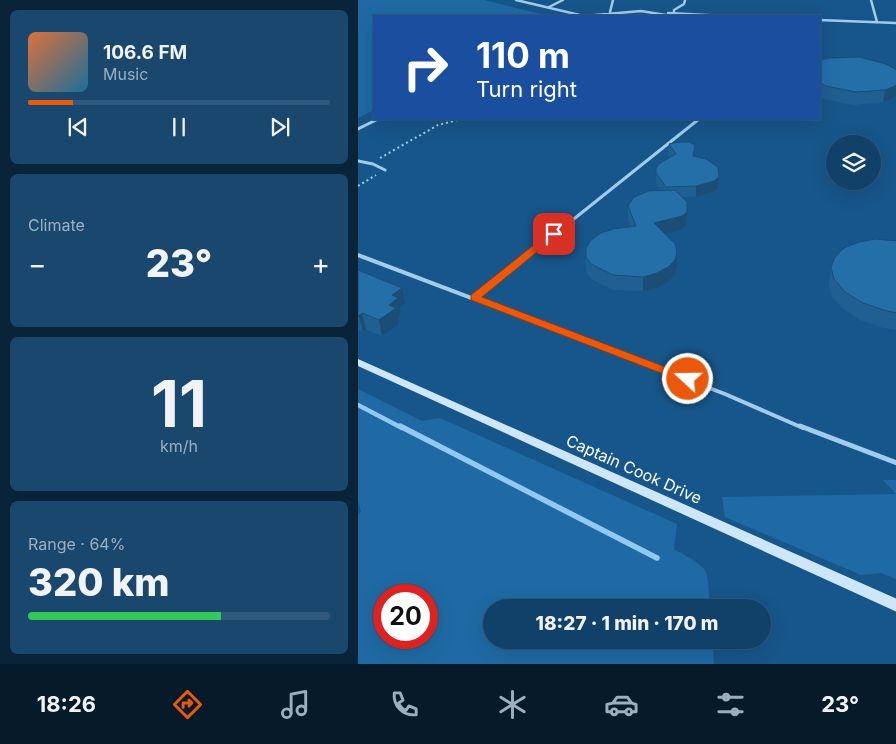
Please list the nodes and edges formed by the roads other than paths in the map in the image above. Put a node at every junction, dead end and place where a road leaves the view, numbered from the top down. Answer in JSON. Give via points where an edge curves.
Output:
{"nodes":[{"id":1,"x":516,"y":0,"type":"edge"},
{"id":2,"x":563,"y":0,"type":"edge"},
{"id":3,"x":612,"y":0,"type":"edge"},
{"id":4,"x":685,"y":0,"type":"edge"},
{"id":5,"x":871,"y":0,"type":"edge"},
{"id":6,"x":549,"y":7,"type":"junction"},
{"id":7,"x":610,"y":12,"type":"junction"},
{"id":8,"x":580,"y":15,"type":"edge"},
{"id":9,"x":590,"y":15,"type":"edge"},
{"id":10,"x":673,"y":15,"type":"edge"},
{"id":11,"x":821,"y":20,"type":"edge"},
{"id":12,"x":877,"y":22,"type":"junction"},
{"id":13,"x":896,"y":23,"type":"edge"},
{"id":14,"x":376,"y":120,"type":"edge"},
{"id":15,"x":698,"y":120,"type":"edge"},
{"id":16,"x":358,"y":129,"type":"edge"},
{"id":17,"x":358,"y":161,"type":"edge"},
{"id":18,"x":385,"y":170,"type":"road end"},
{"id":19,"x":358,"y":255,"type":"edge"},
{"id":20,"x":475,"y":298,"type":"junction"},
{"id":21,"x":358,"y":362,"type":"edge"},
{"id":22,"x":896,"y":463,"type":"edge"},
{"id":23,"x":896,"y":606,"type":"edge"}],
"edges":[{"from":1,"to":6,"type":"lane"},
{"from":2,"to":6,"type":"lane"},
{"from":3,"to":7,"type":"lane"},
{"from":4,"to":10,"type":"lane"},
{"from":5,"to":12,"type":"lane"},
{"from":6,"to":8,"type":"lane"},
{"from":7,"to":9,"type":"lane"},
{"from":7,"to":10,"type":"lane"},
{"from":11,"to":12,"type":"lane"},
{"from":12,"to":13,"type":"lane"},
{"from":14,"to":16,"type":"lane"},
{"from":15,"to":20,"type":"lane"},
{"from":17,"to":18,"type":"lane"},
{"from":19,"to":20,"type":"lane"},
{"from":20,"to":22,"type":"lane"},
{"from":21,"to":23,"type":"main road","name":"Captain Cook Drive"}]}
